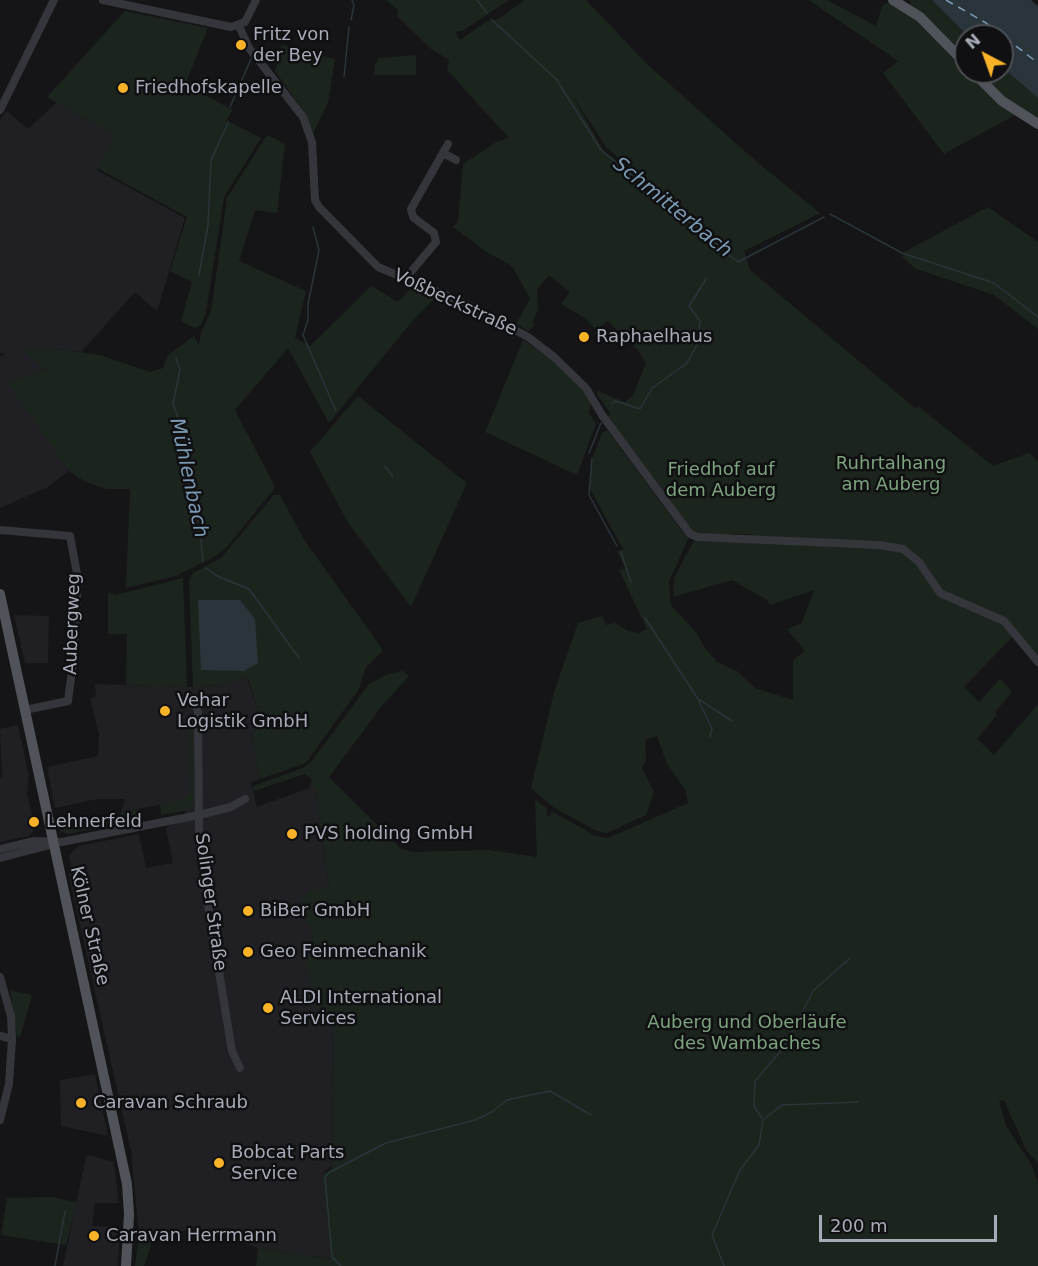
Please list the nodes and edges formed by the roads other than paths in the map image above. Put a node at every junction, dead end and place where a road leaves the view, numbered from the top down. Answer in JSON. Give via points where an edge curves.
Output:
{"nodes":[{"id":1,"x":54,"y":0,"type":"edge"},
{"id":2,"x":103,"y":0,"type":"edge"},
{"id":3,"x":256,"y":0,"type":"edge"},
{"id":4,"x":893,"y":0,"type":"edge"},
{"id":5,"x":133,"y":3,"type":"edge"},
{"id":6,"x":239,"y":26,"type":"junction"},
{"id":7,"x":954,"y":52,"type":"edge"},
{"id":8,"x":985,"y":84,"type":"edge"},
{"id":9,"x":0,"y":110,"type":"edge"},
{"id":10,"x":1038,"y":124,"type":"edge"},
{"id":11,"x":448,"y":144,"type":"dead end"},
{"id":12,"x":443,"y":153,"type":"junction"},
{"id":13,"x":456,"y":160,"type":"dead end"},
{"id":14,"x":405,"y":279,"type":"junction"},
{"id":15,"x":0,"y":530,"type":"edge"},
{"id":16,"x":0,"y":594,"type":"edge"},
{"id":17,"x":1038,"y":662,"type":"edge"},
{"id":18,"x":194,"y":698,"type":"dead end"},
{"id":19,"x":25,"y":710,"type":"junction"},
{"id":20,"x":245,"y":799,"type":"dead end"},
{"id":21,"x":199,"y":815,"type":"junction"},
{"id":22,"x":53,"y":843,"type":"junction"},
{"id":23,"x":0,"y":849,"type":"edge"},
{"id":24,"x":0,"y":858,"type":"edge"},
{"id":25,"x":0,"y":977,"type":"edge"},
{"id":26,"x":0,"y":1036,"type":"edge"},
{"id":27,"x":12,"y":1039,"type":"junction"},
{"id":28,"x":240,"y":1068,"type":"dead end"},
{"id":29,"x":0,"y":1120,"type":"edge"},
{"id":30,"x":126,"y":1266,"type":"edge"}],
"edges":[{"from":1,"to":9,"type":"street"},
{"from":2,"to":5,"type":"street"},
{"from":3,"to":6,"type":"street"},
{"from":4,"to":7,"type":"main road","via":[[920,17]]},
{"from":5,"to":6,"type":"street"},
{"from":6,"to":14,"type":"street","name":"Voßbeckstraße","via":[[249,48],[303,117],[312,142],[315,200],[319,207],[370,262]]},
{"from":8,"to":10,"type":"main road","via":[[1002,101]]},
{"from":11,"to":12,"type":"street"},
{"from":12,"to":13,"type":"street"},
{"from":12,"to":14,"type":"street","via":[[411,208],[413,217],[434,232],[436,242]]},
{"from":14,"to":17,"type":"street","name":"Voßbeckstraße","via":[[469,305],[528,337],[554,357],[586,388],[690,534],[903,549],[919,562],[940,592],[1004,621]]},
{"from":15,"to":19,"type":"street","name":"Aubergweg","via":[[70,536],[78,579],[68,701]]},
{"from":16,"to":19,"type":"main road","name":"Kölner Straße"},
{"from":18,"to":21,"type":"street","name":"Solinger Straße","via":[[200,734]]},
{"from":19,"to":22,"type":"main road","name":"Kölner Straße"},
{"from":20,"to":21,"type":"street"},
{"from":21,"to":22,"type":"street"},
{"from":21,"to":28,"type":"street","name":"Solinger Straße","via":[[210,919],[232,1051]]},
{"from":22,"to":23,"type":"street","via":[[34,842]]},
{"from":22,"to":24,"type":"street"},
{"from":22,"to":30,"type":"main road","name":"Kölner Straße","via":[[127,1184]]},
{"from":25,"to":27,"type":"street"},
{"from":26,"to":27,"type":"street"},
{"from":27,"to":29,"type":"street","via":[[9,1084]]}]}
